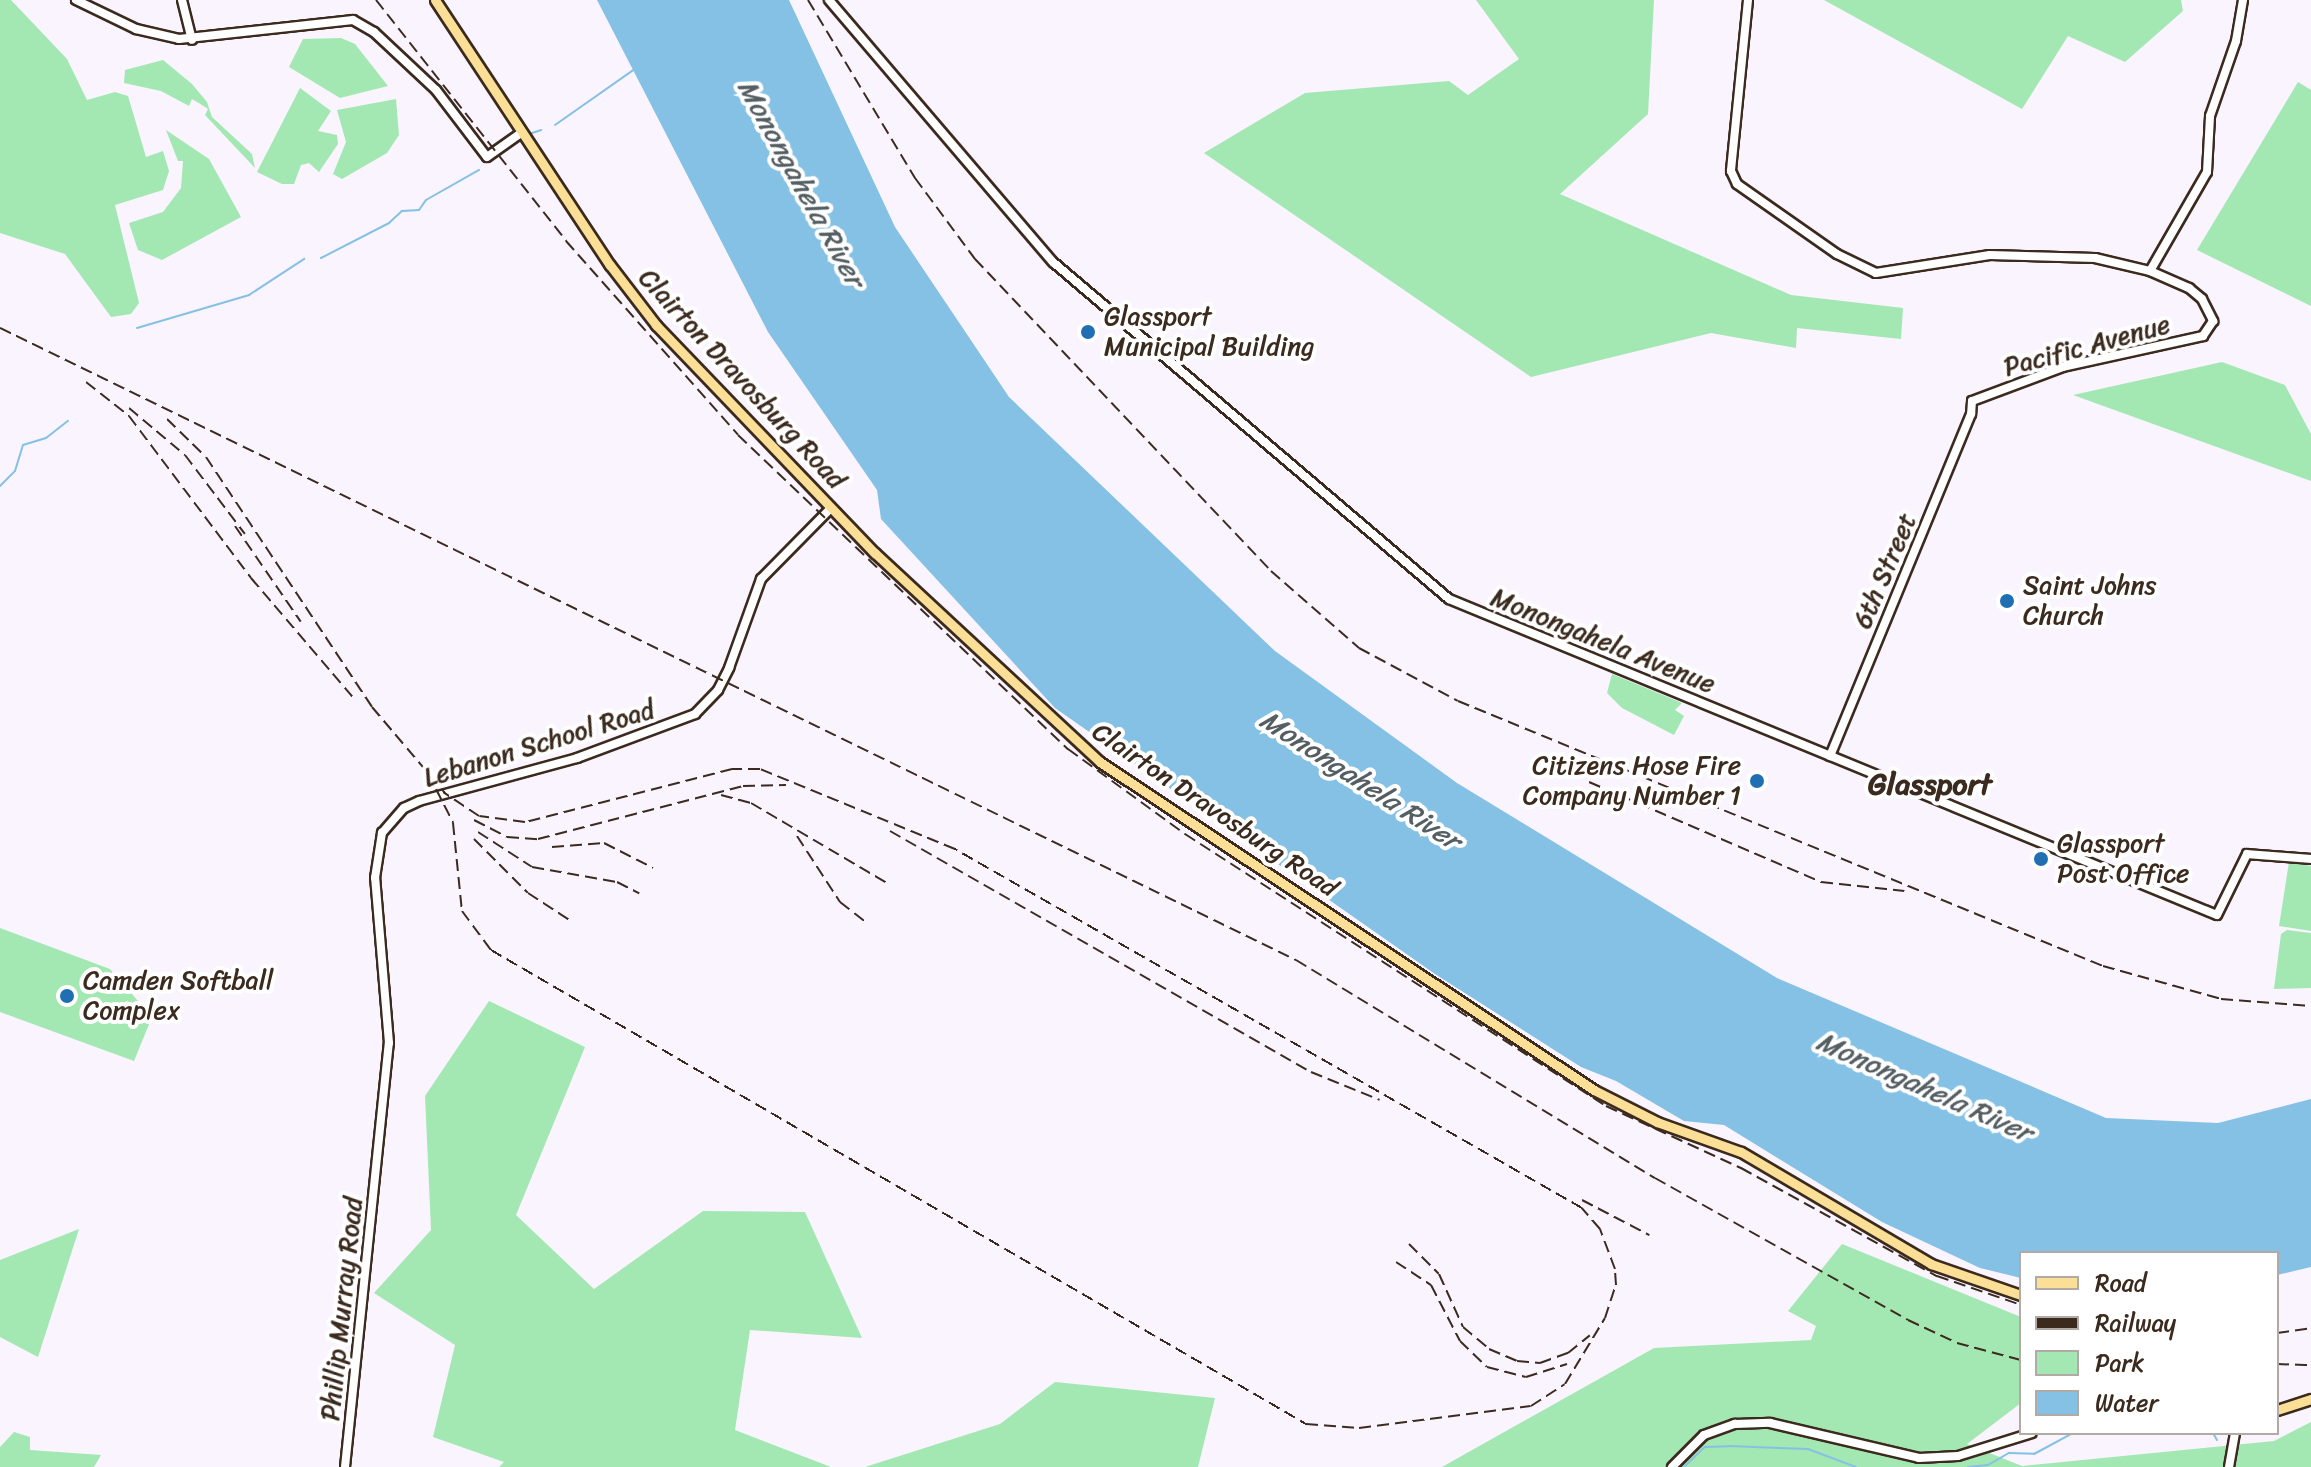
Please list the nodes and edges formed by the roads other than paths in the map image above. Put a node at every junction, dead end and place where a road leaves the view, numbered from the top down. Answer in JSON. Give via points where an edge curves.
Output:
{"nodes":[{"id":1,"x":76,"y":0,"type":"edge"},
{"id":2,"x":182,"y":0,"type":"edge"},
{"id":3,"x":435,"y":0,"type":"edge"},
{"id":4,"x":829,"y":0,"type":"edge"},
{"id":5,"x":1748,"y":0,"type":"edge"},
{"id":6,"x":2243,"y":0,"type":"edge"},
{"id":7,"x":192,"y":40,"type":"junction"},
{"id":8,"x":521,"y":133,"type":"junction"},
{"id":9,"x":2150,"y":271,"type":"junction"},
{"id":10,"x":1972,"y":401,"type":"joint"},
{"id":11,"x":831,"y":508,"type":"junction"},
{"id":12,"x":1830,"y":756,"type":"junction"},
{"id":13,"x":2311,"y":859,"type":"edge"},
{"id":14,"x":379,"y":1156,"type":"joint"},
{"id":15,"x":2019,"y":1294,"type":"edge"},
{"id":16,"x":2311,"y":1399,"type":"edge"},
{"id":17,"x":2279,"y":1409,"type":"edge"},
{"id":18,"x":2026,"y":1435,"type":"edge"},
{"id":19,"x":2235,"y":1435,"type":"edge"},
{"id":20,"x":345,"y":1467,"type":"edge"},
{"id":21,"x":1672,"y":1467,"type":"edge"},
{"id":22,"x":2229,"y":1467,"type":"edge"}],
"edges":[{"from":1,"to":7,"type":"street","via":[[136,29]]},
{"from":2,"to":7,"type":"street"},
{"from":3,"to":8,"type":"main road","name":"Clairton Dravosburg Road"},
{"from":4,"to":12,"type":"street","name":"Monongahela Avenue","via":[[1058,266],[1449,599]]},
{"from":5,"to":9,"type":"street","via":[[1731,171],[1737,184],[1832,250],[1876,273],[2011,255],[2095,258]]},
{"from":6,"to":9,"type":"street","via":[[2236,41],[2210,116],[2207,172]]},
{"from":7,"to":8,"type":"street","via":[[353,20],[374,32],[436,90],[487,157]]},
{"from":8,"to":11,"type":"main road","name":"Clairton Dravosburg Road","via":[[634,299]]},
{"from":9,"to":10,"type":"street","name":"Pacific Avenue","via":[[2196,292],[2210,311],[2211,329],[2163,347],[2063,367]]},
{"from":10,"to":12,"type":"street","name":"6th Street"},
{"from":11,"to":14,"type":"street","name":"Lebanon School Road","via":[[761,579],[729,668],[718,690],[695,714],[577,758],[419,801],[404,808],[382,833],[375,878],[389,1021]]},
{"from":11,"to":15,"type":"main road","name":"Clairton Dravosburg Road","via":[[1047,717],[1175,816],[1594,1090],[1657,1122],[1741,1152],[1931,1264]]},
{"from":12,"to":13,"type":"street","name":"Monongahela Avenue","via":[[2217,915],[2247,854]]},
{"from":14,"to":20,"type":"street","name":"Phillip Murray Road"},
{"from":16,"to":17,"type":"main road"},
{"from":18,"to":21,"type":"street","via":[[1958,1456],[1929,1458],[1770,1423],[1735,1424],[1704,1435]]},
{"from":19,"to":22,"type":"street"}]}
